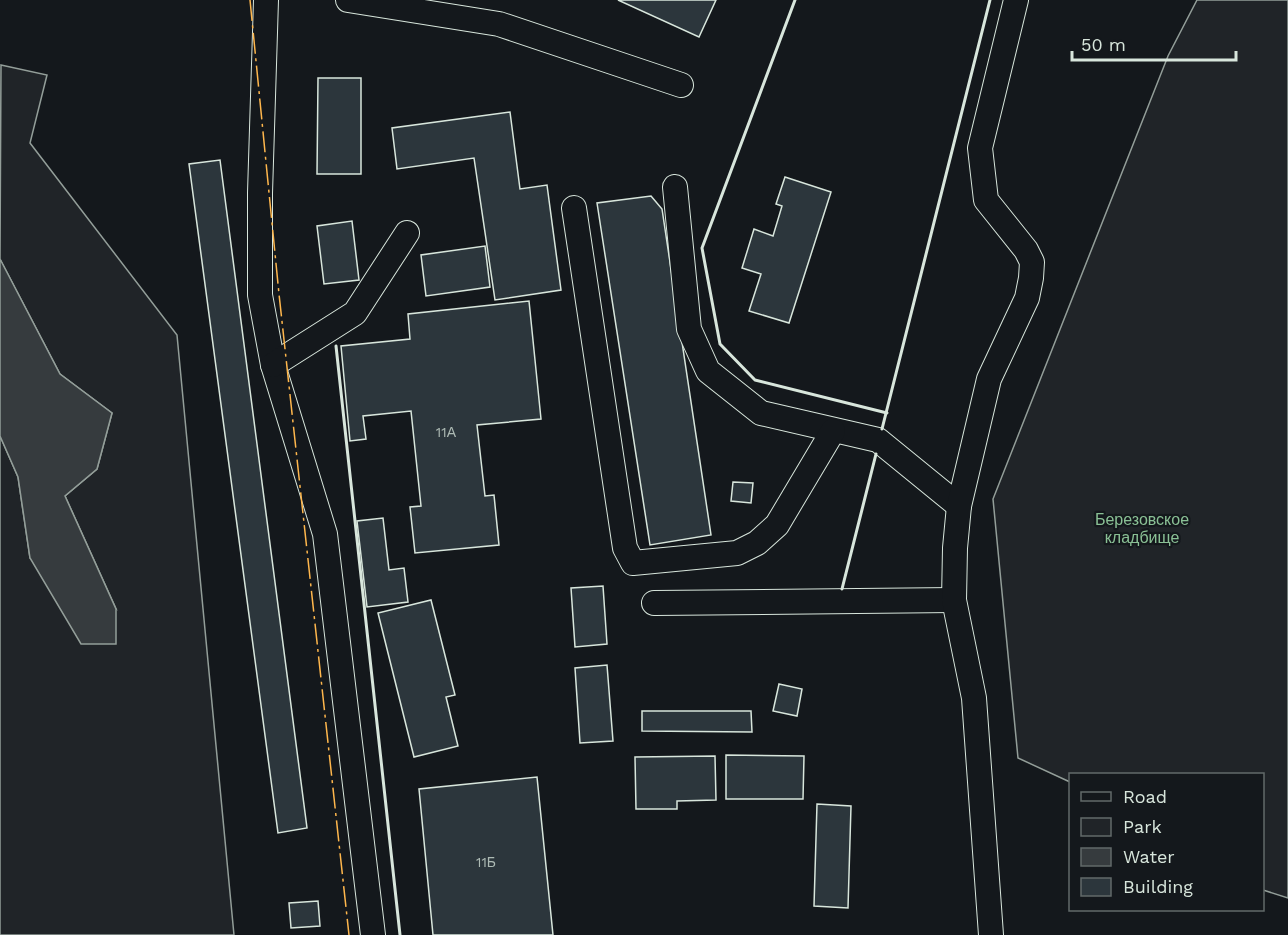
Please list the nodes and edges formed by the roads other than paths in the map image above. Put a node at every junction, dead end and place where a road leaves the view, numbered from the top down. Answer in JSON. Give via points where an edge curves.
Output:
{"nodes":[{"id":1,"x":266,"y":0,"type":"edge"},
{"id":2,"x":348,"y":0,"type":"edge"},
{"id":3,"x":1016,"y":0,"type":"edge"},
{"id":4,"x":681,"y":85,"type":"dead end"},
{"id":5,"x":675,"y":187,"type":"dead end"},
{"id":6,"x":574,"y":208,"type":"dead end"},
{"id":7,"x":407,"y":233,"type":"dead end"},
{"id":8,"x":273,"y":365,"type":"junction"},
{"id":9,"x":832,"y":431,"type":"junction"},
{"id":10,"x":959,"y":506,"type":"junction"},
{"id":11,"x":954,"y":600,"type":"junction"},
{"id":12,"x":654,"y":603,"type":"dead end"},
{"id":13,"x":373,"y":935,"type":"edge"},
{"id":14,"x":991,"y":935,"type":"edge"}],
"edges":[{"from":1,"to":8,"type":"lane","via":[[260,295]]},
{"from":2,"to":4,"type":"lane","via":[[499,24]]},
{"from":3,"to":10,"type":"lane","via":[[980,148],[986,200],[1026,250],[1032,262],[1031,278],[1027,298],[989,379]]},
{"from":5,"to":9,"type":"lane","via":[[689,329],[708,371],[761,413]]},
{"from":6,"to":9,"type":"lane","via":[[625,548],[633,563],[737,553],[758,543],[777,525]]},
{"from":7,"to":8,"type":"lane","via":[[355,313]]},
{"from":8,"to":13,"type":"lane","via":[[325,534]]},
{"from":9,"to":10,"type":"lane","via":[[878,440]]},
{"from":10,"to":11,"type":"lane"},
{"from":11,"to":12,"type":"lane"},
{"from":11,"to":14,"type":"lane","via":[[974,698]]}]}
